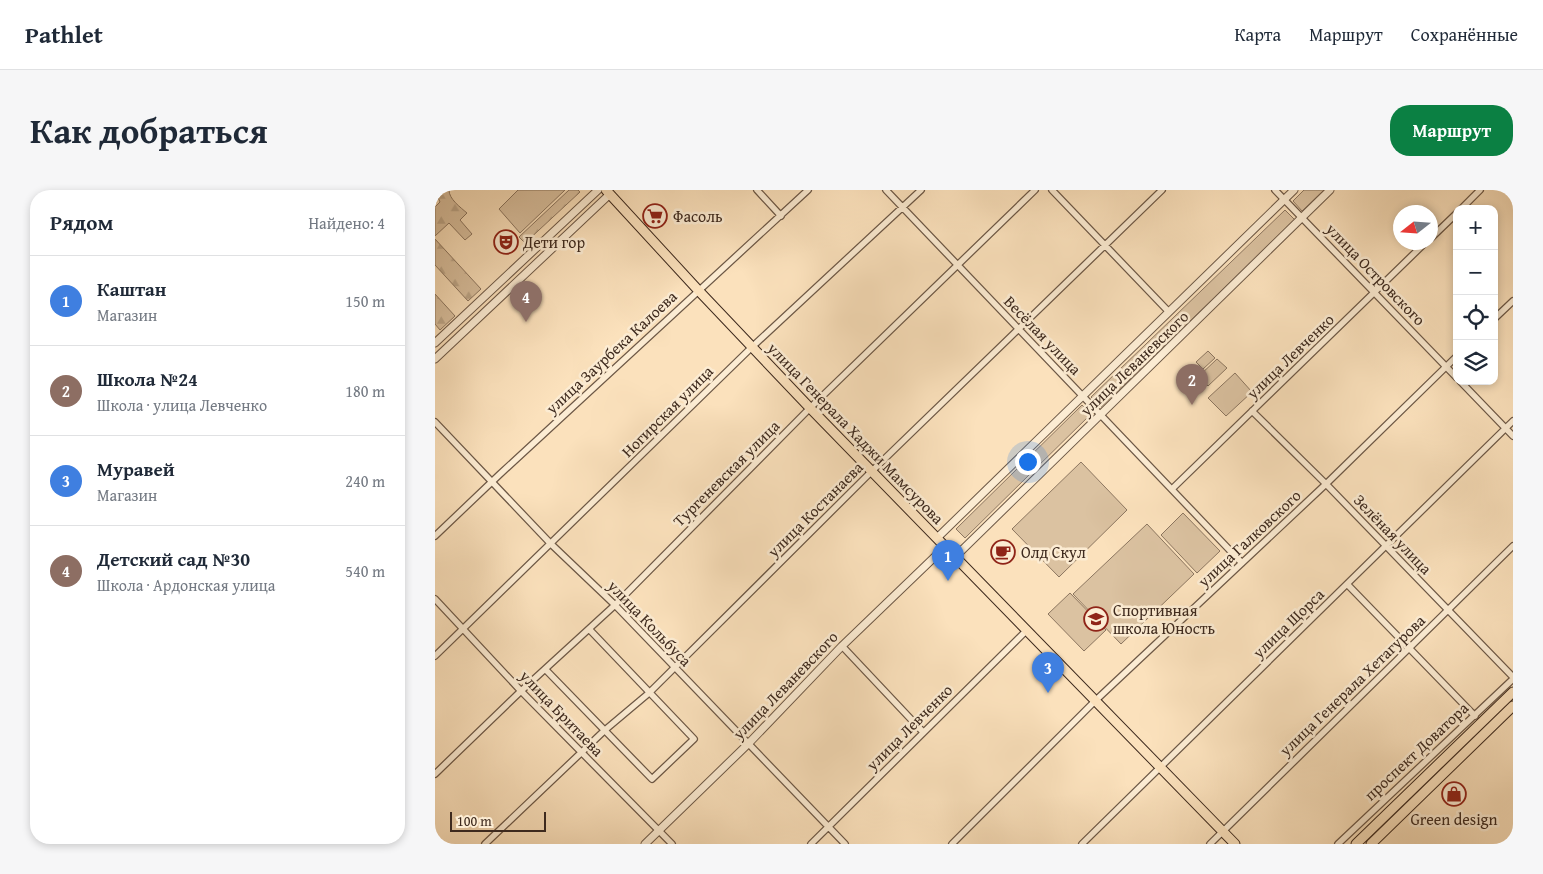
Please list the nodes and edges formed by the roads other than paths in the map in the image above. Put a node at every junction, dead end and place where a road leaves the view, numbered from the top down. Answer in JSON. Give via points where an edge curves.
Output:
{"nodes":[{"id":1,"x":598,"y":190,"type":"edge"},
{"id":2,"x":757,"y":190,"type":"edge"},
{"id":3,"x":808,"y":190,"type":"edge"},
{"id":4,"x":886,"y":190,"type":"edge"},
{"id":5,"x":921,"y":190,"type":"edge"},
{"id":6,"x":1035,"y":190,"type":"edge"},
{"id":7,"x":1052,"y":190,"type":"edge"},
{"id":8,"x":1162,"y":190,"type":"edge"},
{"id":9,"x":1275,"y":190,"type":"edge"},
{"id":10,"x":1294,"y":190,"type":"edge"},
{"id":11,"x":1330,"y":190,"type":"edge"},
{"id":12,"x":1480,"y":190,"type":"edge"},
{"id":13,"x":608,"y":192,"type":"edge"},
{"id":14,"x":1284,"y":199,"type":"junction"},
{"id":15,"x":1465,"y":205,"type":"edge"},
{"id":16,"x":903,"y":208,"type":"junction"},
{"id":17,"x":781,"y":216,"type":"junction"},
{"id":18,"x":1302,"y":217,"type":"junction"},
{"id":19,"x":1453,"y":217,"type":"edge"},
{"id":20,"x":1438,"y":231,"type":"edge"},
{"id":21,"x":1104,"y":245,"type":"junction"},
{"id":22,"x":1418,"y":250,"type":"edge"},
{"id":23,"x":957,"y":265,"type":"junction"},
{"id":24,"x":698,"y":290,"type":"junction"},
{"id":25,"x":1374,"y":292,"type":"junction"},
{"id":26,"x":1513,"y":301,"type":"edge"},
{"id":27,"x":1168,"y":311,"type":"junction"},
{"id":28,"x":1498,"y":315,"type":"edge"},
{"id":29,"x":1018,"y":329,"type":"junction"},
{"id":30,"x":435,"y":343,"type":"edge"},
{"id":31,"x":752,"y":347,"type":"junction"},
{"id":32,"x":435,"y":358,"type":"edge"},
{"id":33,"x":1453,"y":360,"type":"edge"},
{"id":34,"x":1446,"y":366,"type":"junction"},
{"id":35,"x":1453,"y":374,"type":"edge"},
{"id":36,"x":1464,"y":385,"type":"edge"},
{"id":37,"x":1083,"y":395,"type":"junction"},
{"id":38,"x":810,"y":408,"type":"junction"},
{"id":39,"x":1252,"y":411,"type":"junction"},
{"id":40,"x":1101,"y":415,"type":"junction"},
{"id":41,"x":1513,"y":421,"type":"edge"},
{"id":42,"x":435,"y":422,"type":"edge"},
{"id":43,"x":1506,"y":428,"type":"junction"},
{"id":44,"x":1513,"y":436,"type":"edge"},
{"id":45,"x":872,"y":471,"type":"junction"},
{"id":46,"x":492,"y":481,"type":"junction"},
{"id":47,"x":1326,"y":484,"type":"junction"},
{"id":48,"x":1172,"y":489,"type":"junction"},
{"id":49,"x":435,"y":536,"type":"edge"},
{"id":50,"x":937,"y":538,"type":"junction"},
{"id":51,"x":551,"y":544,"type":"junction"},
{"id":52,"x":946,"y":546,"type":"junction"},
{"id":53,"x":1385,"y":546,"type":"junction"},
{"id":54,"x":1513,"y":546,"type":"edge"},
{"id":55,"x":956,"y":556,"type":"junction"},
{"id":56,"x":1243,"y":563,"type":"junction"},
{"id":57,"x":1347,"y":584,"type":"junction"},
{"id":58,"x":435,"y":599,"type":"edge"},
{"id":59,"x":615,"y":605,"type":"junction"},
{"id":60,"x":1448,"y":611,"type":"junction"},
{"id":61,"x":465,"y":629,"type":"junction"},
{"id":62,"x":589,"y":629,"type":"junction"},
{"id":63,"x":1027,"y":630,"type":"junction"},
{"id":64,"x":842,"y":646,"type":"junction"},
{"id":65,"x":1409,"y":648,"type":"junction"},
{"id":66,"x":435,"y":656,"type":"edge"},
{"id":67,"x":674,"y":668,"type":"junction"},
{"id":68,"x":546,"y":670,"type":"junction"},
{"id":69,"x":1513,"y":678,"type":"edge"},
{"id":70,"x":521,"y":691,"type":"junction"},
{"id":71,"x":1513,"y":692,"type":"edge"},
{"id":72,"x":649,"y":693,"type":"junction"},
{"id":73,"x":1095,"y":701,"type":"junction"},
{"id":74,"x":1513,"y":706,"type":"edge"},
{"id":75,"x":1475,"y":716,"type":"junction"},
{"id":76,"x":605,"y":730,"type":"junction"},
{"id":77,"x":923,"y":732,"type":"junction"},
{"id":78,"x":749,"y":742,"type":"junction"},
{"id":79,"x":582,"y":753,"type":"junction"},
{"id":80,"x":1160,"y":767,"type":"junction"},
{"id":81,"x":435,"y":774,"type":"edge"},
{"id":82,"x":829,"y":827,"type":"junction"},
{"id":83,"x":659,"y":830,"type":"junction"},
{"id":84,"x":1223,"y":832,"type":"junction"},
{"id":85,"x":485,"y":844,"type":"edge"},
{"id":86,"x":645,"y":844,"type":"edge"},
{"id":87,"x":673,"y":844,"type":"edge"},
{"id":88,"x":811,"y":844,"type":"edge"},
{"id":89,"x":845,"y":844,"type":"edge"},
{"id":90,"x":952,"y":844,"type":"edge"},
{"id":91,"x":1082,"y":844,"type":"edge"},
{"id":92,"x":1210,"y":844,"type":"edge"},
{"id":93,"x":1235,"y":844,"type":"edge"},
{"id":94,"x":1338,"y":844,"type":"edge"},
{"id":95,"x":1356,"y":844,"type":"edge"},
{"id":96,"x":1371,"y":844,"type":"edge"}],
"edges":[{"from":1,"to":30,"type":"street"},
{"from":2,"to":17,"type":"street"},
{"from":3,"to":17,"type":"street","name":"улица Заурбека Калоева"},
{"from":4,"to":16,"type":"street","name":"Весёлая улица"},
{"from":5,"to":16,"type":"street","name":"Ногирская улица"},
{"from":6,"to":23,"type":"street","name":"Тургеневская улица"},
{"from":7,"to":21,"type":"street"},
{"from":8,"to":21,"type":"street","name":"улица Костанаева"},
{"from":9,"to":14,"type":"street","name":"улица Островского"},
{"from":10,"to":14,"type":"street","name":"улица Леваневского"},
{"from":11,"to":18,"type":"street","name":"улица Леваневского"},
{"from":12,"to":15,"type":"street"},
{"from":13,"to":24,"type":"main road","name":"улица Генерала Хаджи Мамсурова"},
{"from":13,"to":32,"type":"street"},
{"from":14,"to":18,"type":"street","name":"улица Островского"},
{"from":14,"to":27,"type":"street","name":"улица Леваневского"},
{"from":16,"to":23,"type":"street","name":"Весёлая улица"},
{"from":16,"to":31,"type":"street","name":"Ногирская улица"},
{"from":17,"to":24,"type":"street","name":"улица Заурбека Калоева"},
{"from":18,"to":25,"type":"street","name":"улица Островского"},
{"from":18,"to":40,"type":"street","name":"улица Леваневского"},
{"from":19,"to":20,"type":"street"},
{"from":21,"to":27,"type":"street"},
{"from":21,"to":29,"type":"street","name":"улица Костанаева"},
{"from":22,"to":25,"type":"street","name":"улица Левченко"},
{"from":23,"to":29,"type":"street","name":"Весёлая улица"},
{"from":23,"to":38,"type":"street","name":"Тургеневская улица"},
{"from":24,"to":31,"type":"main road","name":"улица Генерала Хаджи Мамсурова"},
{"from":24,"to":46,"type":"street","name":"улица Заурбека Калоева"},
{"from":25,"to":34,"type":"street","name":"улица Островского"},
{"from":25,"to":39,"type":"street","name":"улица Левченко"},
{"from":26,"to":28,"type":"street"},
{"from":27,"to":37,"type":"street","name":"улица Леваневского"},
{"from":29,"to":37,"type":"street","name":"Весёлая улица"},
{"from":29,"to":45,"type":"street","name":"улица Костанаева"},
{"from":31,"to":38,"type":"main road","name":"улица Генерала Хаджи Мамсурова"},
{"from":31,"to":51,"type":"street","name":"Ногирская улица"},
{"from":33,"to":34,"type":"street","name":"улица Галковского"},
{"from":34,"to":35,"type":"street","name":"улица Островского"},
{"from":34,"to":47,"type":"street","name":"улица Галковского"},
{"from":36,"to":43,"type":"street"},
{"from":37,"to":40,"type":"street","name":"Весёлая улица"},
{"from":37,"to":50,"type":"street","name":"улица Леваневского"},
{"from":38,"to":45,"type":"main road","name":"улица Генерала Хаджи Мамсурова"},
{"from":38,"to":59,"type":"street","name":"Тургеневская улица"},
{"from":39,"to":47,"type":"street","name":"Зелёная улица"},
{"from":39,"to":48,"type":"street","name":"улица Левченко"},
{"from":40,"to":48,"type":"street","name":"Весёлая улица"},
{"from":40,"to":55,"type":"street","name":"улица Леваневского"},
{"from":41,"to":43,"type":"street","name":"улица Щорса"},
{"from":42,"to":46,"type":"street","name":"улица Кольбуса"},
{"from":43,"to":44,"type":"street"},
{"from":43,"to":53,"type":"street","name":"улица Щорса"},
{"from":45,"to":50,"type":"main road","name":"улица Генерала Хаджи Мамсурова"},
{"from":45,"to":67,"type":"street","name":"улица Костанаева"},
{"from":46,"to":49,"type":"street","name":"улица Заурбека Калоева"},
{"from":46,"to":51,"type":"street","name":"улица Кольбуса"},
{"from":47,"to":53,"type":"street","name":"Зелёная улица"},
{"from":47,"to":56,"type":"street","name":"улица Галковского"},
{"from":48,"to":56,"type":"street","name":"Весёлая улица"},
{"from":50,"to":52,"type":"main road","name":"улица Генерала Хаджи Мамсурова"},
{"from":51,"to":59,"type":"street","name":"улица Кольбуса"},
{"from":51,"to":61,"type":"street","name":"Ногирская улица"},
{"from":52,"to":55,"type":"main road","name":"улица Генерала Хаджи Мамсурова"},
{"from":52,"to":64,"type":"street","name":"улица Леваневского"},
{"from":53,"to":57,"type":"street","name":"улица Щорса"},
{"from":53,"to":60,"type":"street","name":"Зелёная улица"},
{"from":54,"to":60,"type":"street","name":"улица Генерала Хетагурова"},
{"from":55,"to":63,"type":"main road","name":"улица Генерала Хаджи Мамсурова"},
{"from":56,"to":73,"type":"street","name":"улица Галковского"},
{"from":57,"to":65,"type":"street"},
{"from":57,"to":80,"type":"street","name":"улица Щорса"},
{"from":58,"to":61,"type":"street","name":"улица Бритаева"},
{"from":59,"to":62,"type":"street","name":"Тургеневская улица"},
{"from":59,"to":67,"type":"street","name":"улица Кольбуса"},
{"from":60,"to":65,"type":"street","name":"улица Генерала Хетагурова"},
{"from":60,"to":69,"type":"street","name":"Зелёная улица"},
{"from":61,"to":66,"type":"street","name":"Ногирская улица"},
{"from":61,"to":70,"type":"street","name":"улица Бритаева"},
{"from":62,"to":68,"type":"street","name":"Тургеневская улица"},
{"from":62,"to":72,"type":"street"},
{"from":63,"to":73,"type":"main road","name":"улица Генерала Хаджи Мамсурова"},
{"from":63,"to":77,"type":"street","name":"улица Левченко"},
{"from":64,"to":77,"type":"street"},
{"from":64,"to":78,"type":"street","name":"улица Леваневского"},
{"from":65,"to":75,"type":"street"},
{"from":65,"to":84,"type":"street","name":"улица Генерала Хетагурова"},
{"from":67,"to":72,"type":"street","name":"улица Костанаева"},
{"from":67,"to":78,"type":"street","name":"улица Кольбуса"},
{"from":68,"to":70,"type":"street","name":"Тургеневская улица"},
{"from":68,"to":76,"type":"street"},
{"from":69,"to":75,"type":"street","name":"проспект Доватора"},
{"from":70,"to":79,"type":"street","name":"улица Бритаева"},
{"from":70,"to":81,"type":"street","name":"Тургеневская улица"},
{"from":71,"to":95,"type":"main road","name":"проспект Доватора"},
{"from":72,"to":76,"type":"street","name":"улица Костанаева"},
{"from":72,"to":76,"type":"street","via":[[694,739],[652,780]]},
{"from":73,"to":80,"type":"main road","name":"улица Генерала Хаджи Мамсурова"},
{"from":73,"to":90,"type":"street","name":"улица Галковского"},
{"from":74,"to":96,"type":"main road","name":"проспект Доватора"},
{"from":75,"to":94,"type":"street","name":"проспект Доватора"},
{"from":76,"to":79,"type":"street","name":"улица Костанаева"},
{"from":77,"to":82,"type":"street","name":"улица Левченко"},
{"from":78,"to":82,"type":"street","name":"улица Кольбуса"},
{"from":78,"to":83,"type":"street","name":"улица Леваневского"},
{"from":79,"to":83,"type":"street","name":"улица Бритаева"},
{"from":79,"to":85,"type":"street","name":"улица Костанаева"},
{"from":80,"to":84,"type":"main road","name":"улица Генерала Хаджи Мамсурова"},
{"from":80,"to":91,"type":"street","name":"улица Щорса"},
{"from":82,"to":88,"type":"street","name":"улица Левченко"},
{"from":82,"to":89,"type":"street","name":"улица Кольбуса"},
{"from":83,"to":86,"type":"street","name":"улица Леваневского"},
{"from":83,"to":87,"type":"street","name":"улица Бритаева"},
{"from":84,"to":92,"type":"street","name":"улица Генерала Хетагурова"},
{"from":84,"to":93,"type":"main road","name":"улица Генерала Хаджи Мамсурова"}]}
